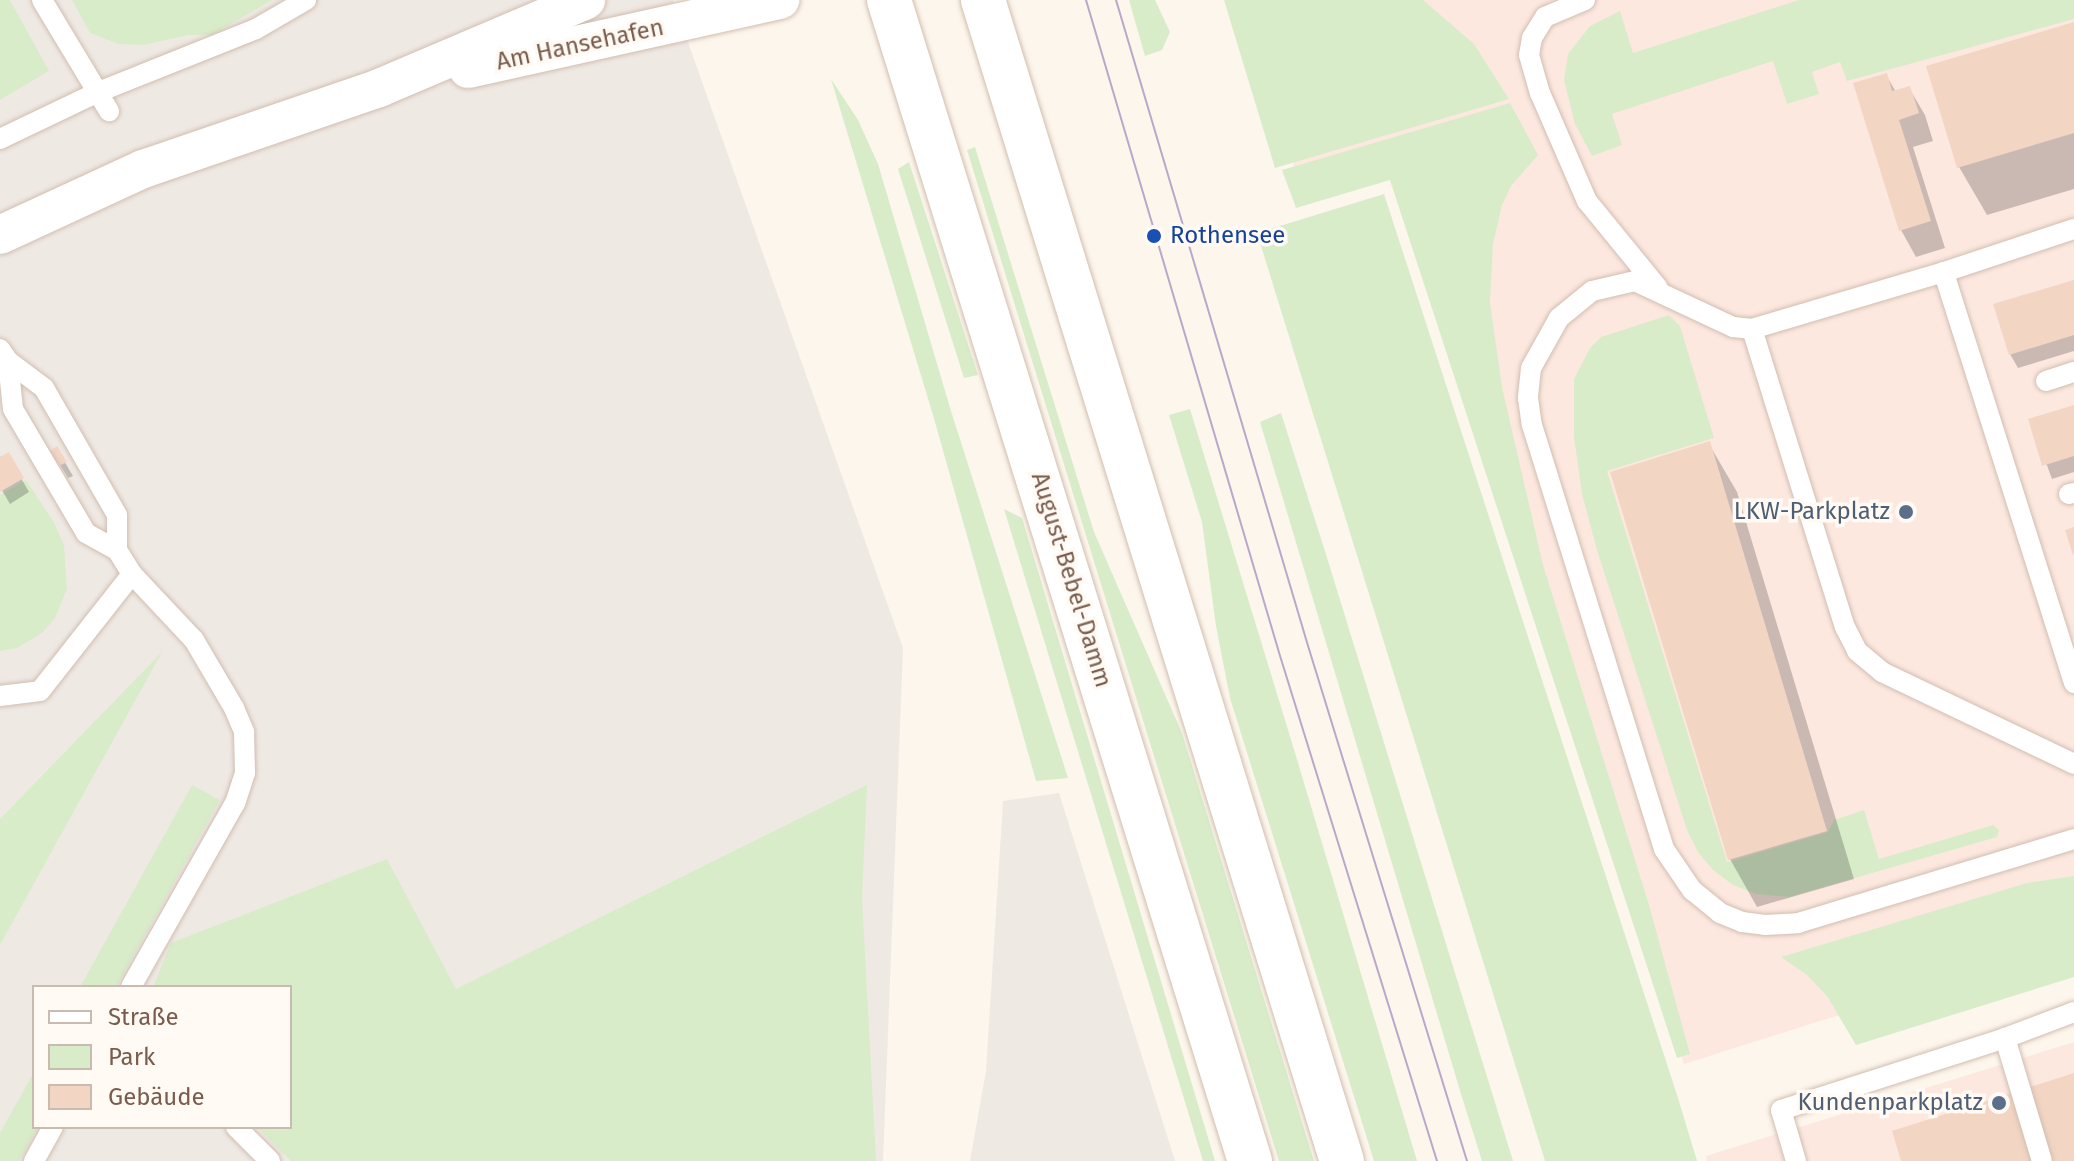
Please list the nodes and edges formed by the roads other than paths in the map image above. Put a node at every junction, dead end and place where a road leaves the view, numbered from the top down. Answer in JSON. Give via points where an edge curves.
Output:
{"nodes":[{"id":1,"x":42,"y":0,"type":"edge"},
{"id":2,"x":306,"y":0,"type":"edge"},
{"id":3,"x":586,"y":0,"type":"edge"},
{"id":4,"x":780,"y":0,"type":"edge"},
{"id":5,"x":889,"y":0,"type":"edge"},
{"id":6,"x":983,"y":0,"type":"edge"},
{"id":7,"x":1585,"y":0,"type":"edge"},
{"id":8,"x":379,"y":88,"type":"junction"},
{"id":9,"x":96,"y":93,"type":"junction"},
{"id":10,"x":109,"y":111,"type":"dead end"},
{"id":11,"x":0,"y":139,"type":"edge"},
{"id":12,"x":2074,"y":229,"type":"edge"},
{"id":13,"x":0,"y":235,"type":"edge"},
{"id":14,"x":1944,"y":272,"type":"junction"},
{"id":15,"x":1659,"y":290,"type":"junction"},
{"id":16,"x":1752,"y":329,"type":"junction"},
{"id":17,"x":4,"y":355,"type":"edge"},
{"id":18,"x":2074,"y":372,"type":"edge"},
{"id":19,"x":2046,"y":381,"type":"dead end"},
{"id":20,"x":117,"y":550,"type":"junction"},
{"id":21,"x":132,"y":574,"type":"junction"},
{"id":22,"x":2074,"y":683,"type":"edge"},
{"id":23,"x":0,"y":696,"type":"edge"},
{"id":24,"x":2074,"y":764,"type":"edge"},
{"id":25,"x":2074,"y":839,"type":"edge"},
{"id":26,"x":132,"y":985,"type":"edge"},
{"id":27,"x":2074,"y":1012,"type":"edge"},
{"id":28,"x":2005,"y":1038,"type":"junction"},
{"id":29,"x":52,"y":1129,"type":"edge"},
{"id":30,"x":238,"y":1129,"type":"edge"},
{"id":31,"x":34,"y":1161,"type":"edge"},
{"id":32,"x":270,"y":1161,"type":"edge"},
{"id":33,"x":1250,"y":1161,"type":"edge"},
{"id":34,"x":1342,"y":1161,"type":"edge"},
{"id":35,"x":1796,"y":1161,"type":"edge"},
{"id":36,"x":2042,"y":1161,"type":"edge"}],
"edges":[{"from":1,"to":9,"type":"lane"},
{"from":2,"to":9,"type":"lane","via":[[218,46]]},
{"from":3,"to":8,"type":"street","name":"Am Hansehafen"},
{"from":4,"to":8,"type":"street","name":"Am Hansehafen"},
{"from":5,"to":33,"type":"main road","name":"August-Bebel-Damm"},
{"from":6,"to":34,"type":"main road"},
{"from":7,"to":15,"type":"lane","via":[[1545,17],[1529,55],[1587,201]]},
{"from":8,"to":13,"type":"street","name":"Am Hansehafen","via":[[143,169]]},
{"from":9,"to":10,"type":"lane"},
{"from":9,"to":11,"type":"lane"},
{"from":12,"to":14,"type":"lane"},
{"from":14,"to":16,"type":"lane"},
{"from":14,"to":22,"type":"lane"},
{"from":15,"to":16,"type":"lane","via":[[1713,319]]},
{"from":15,"to":25,"type":"lane","via":[[1625,281],[1574,303],[1537,353],[1528,398],[1664,849],[1683,881],[1710,907],[1732,918],[1787,924]]},
{"from":16,"to":24,"type":"lane","via":[[1857,651],[1882,672]]},
{"from":17,"to":20,"type":"lane","via":[[44,388],[117,515]]},
{"from":17,"to":20,"type":"lane","via":[[13,409],[86,533]]},
{"from":18,"to":19,"type":"lane"},
{"from":20,"to":21,"type":"lane"},
{"from":21,"to":23,"type":"lane","via":[[40,691]]},
{"from":21,"to":26,"type":"lane","via":[[194,640],[234,708],[247,752],[230,813]]},
{"from":27,"to":28,"type":"lane"},
{"from":28,"to":35,"type":"lane","via":[[1781,1110]]},
{"from":28,"to":36,"type":"lane"},
{"from":29,"to":31,"type":"lane"},
{"from":30,"to":32,"type":"lane"}]}
